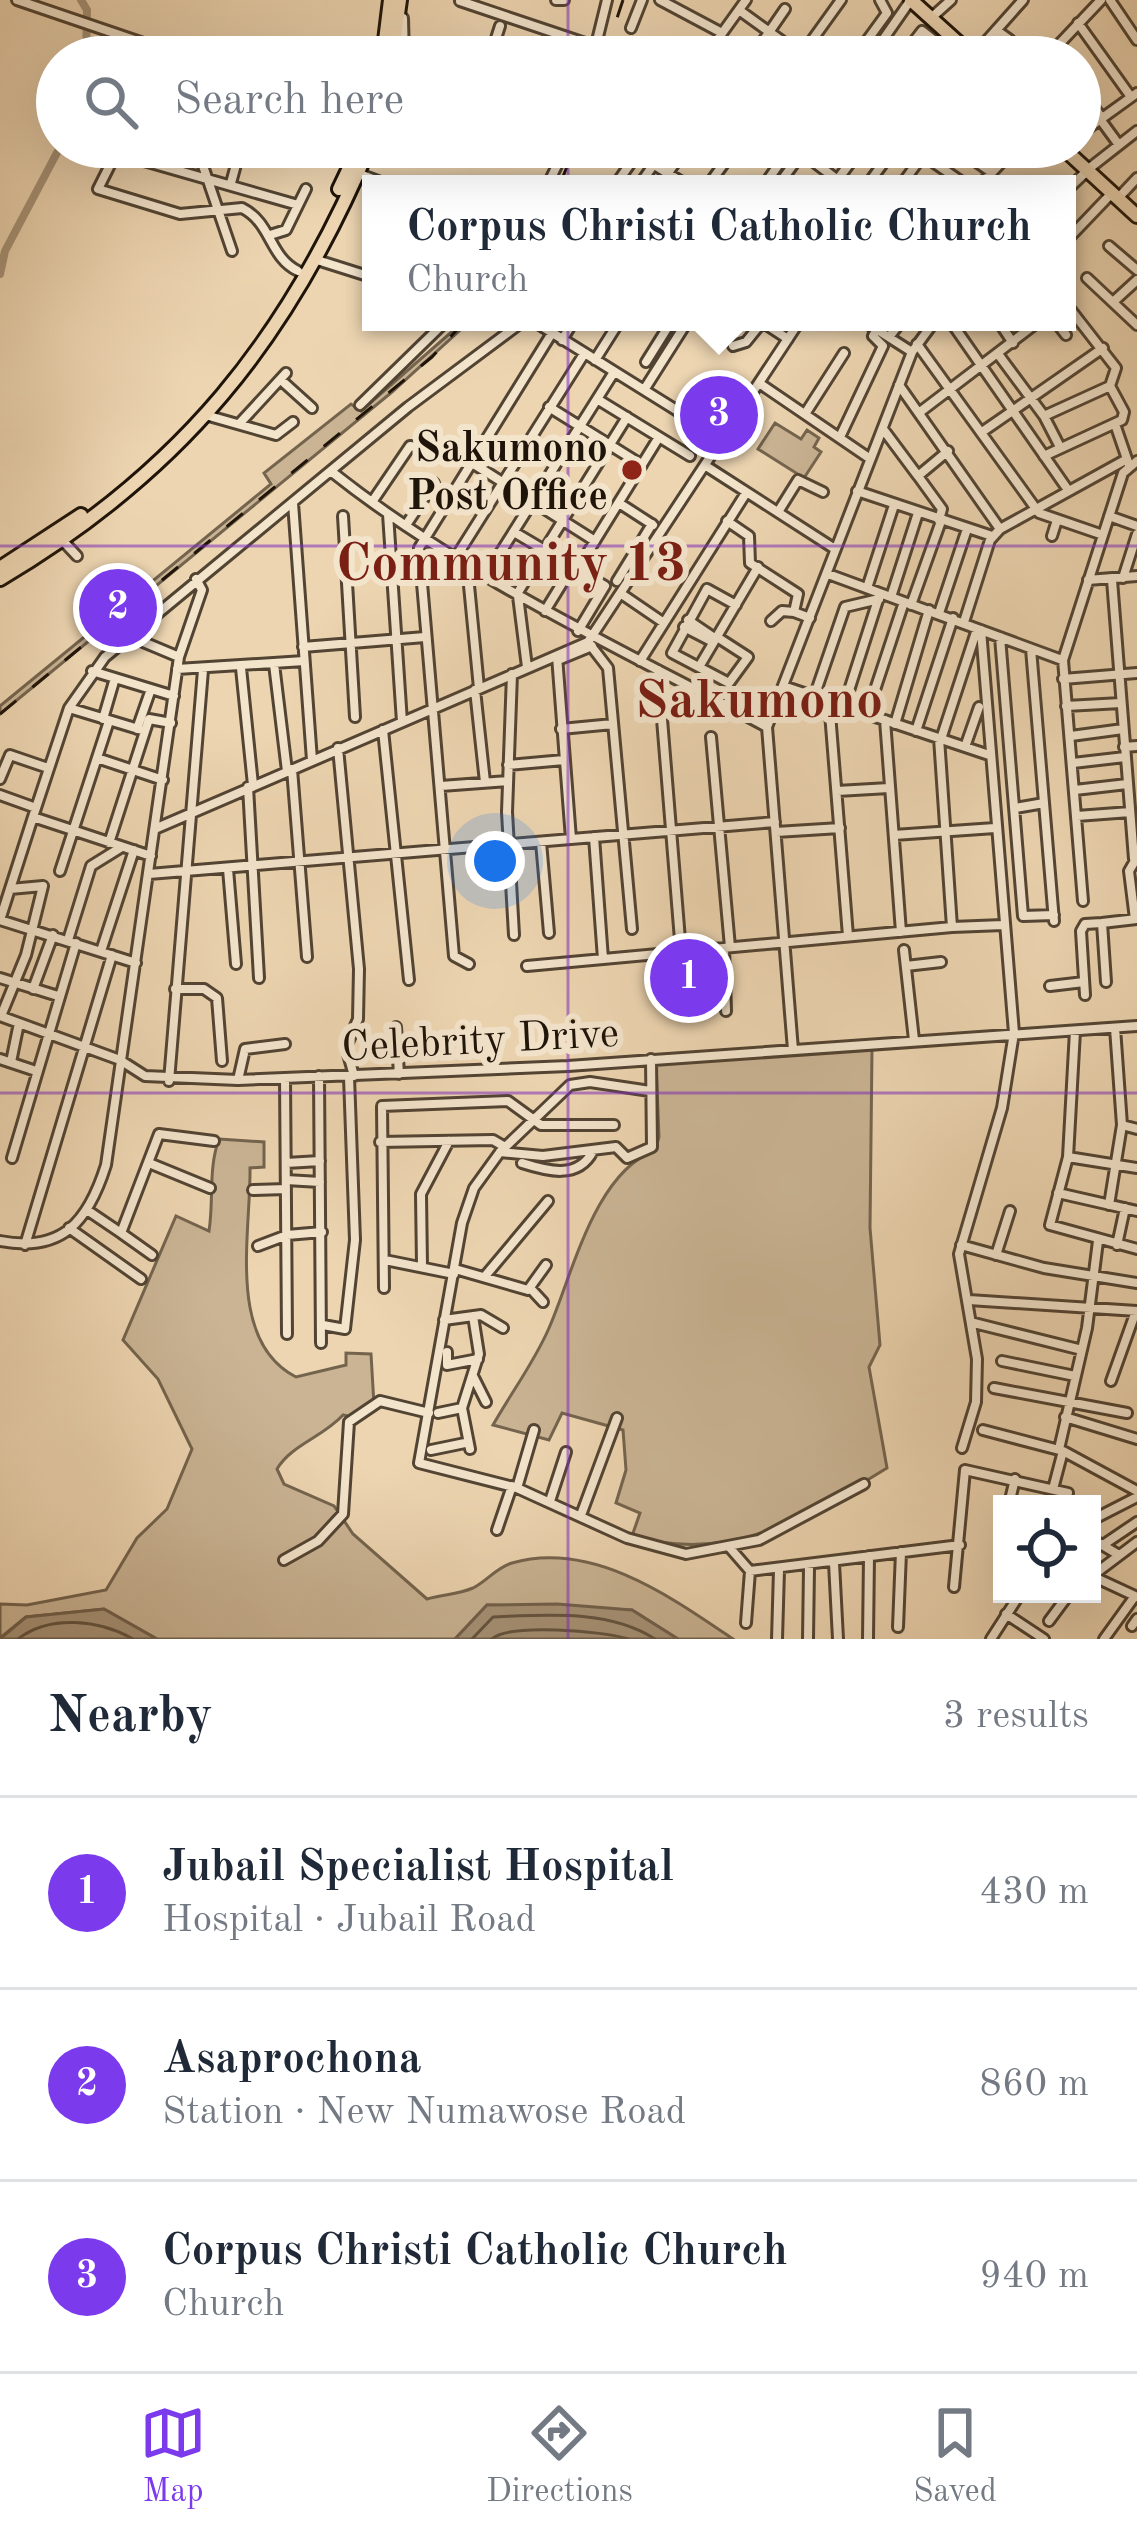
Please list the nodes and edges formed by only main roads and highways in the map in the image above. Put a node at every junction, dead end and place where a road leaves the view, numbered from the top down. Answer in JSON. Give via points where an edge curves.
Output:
{"nodes":[{"id":1,"x":390,"y":0,"type":"edge"},
{"id":2,"x":908,"y":1,"type":"edge"},
{"id":3,"x":391,"y":36,"type":"edge"},
{"id":4,"x":938,"y":36,"type":"edge"},
{"id":5,"x":950,"y":36,"type":"edge"},
{"id":6,"x":355,"y":168,"type":"edge"},
{"id":7,"x":356,"y":168,"type":"edge"},
{"id":8,"x":1088,"y":168,"type":"edge"},
{"id":9,"x":354,"y":171,"type":"junction"},
{"id":10,"x":1137,"y":213,"type":"edge"},
{"id":11,"x":60,"y":537,"type":"junction"},
{"id":12,"x":0,"y":568,"type":"edge"},
{"id":13,"x":0,"y":580,"type":"edge"}],
"edges":[{"from":1,"to":3,"type":"main road"},
{"from":2,"to":4,"type":"main road"},
{"from":2,"to":5,"type":"main road"},
{"from":6,"to":9,"type":"main road"},
{"from":7,"to":9,"type":"main road"},
{"from":8,"to":10,"type":"main road"},
{"from":9,"to":11,"type":"main road","via":[[251,352],[179,437]]},
{"from":9,"to":11,"type":"main road","via":[[267,342],[209,416]]},
{"from":11,"to":12,"type":"main road"},
{"from":11,"to":13,"type":"main road"}]}
